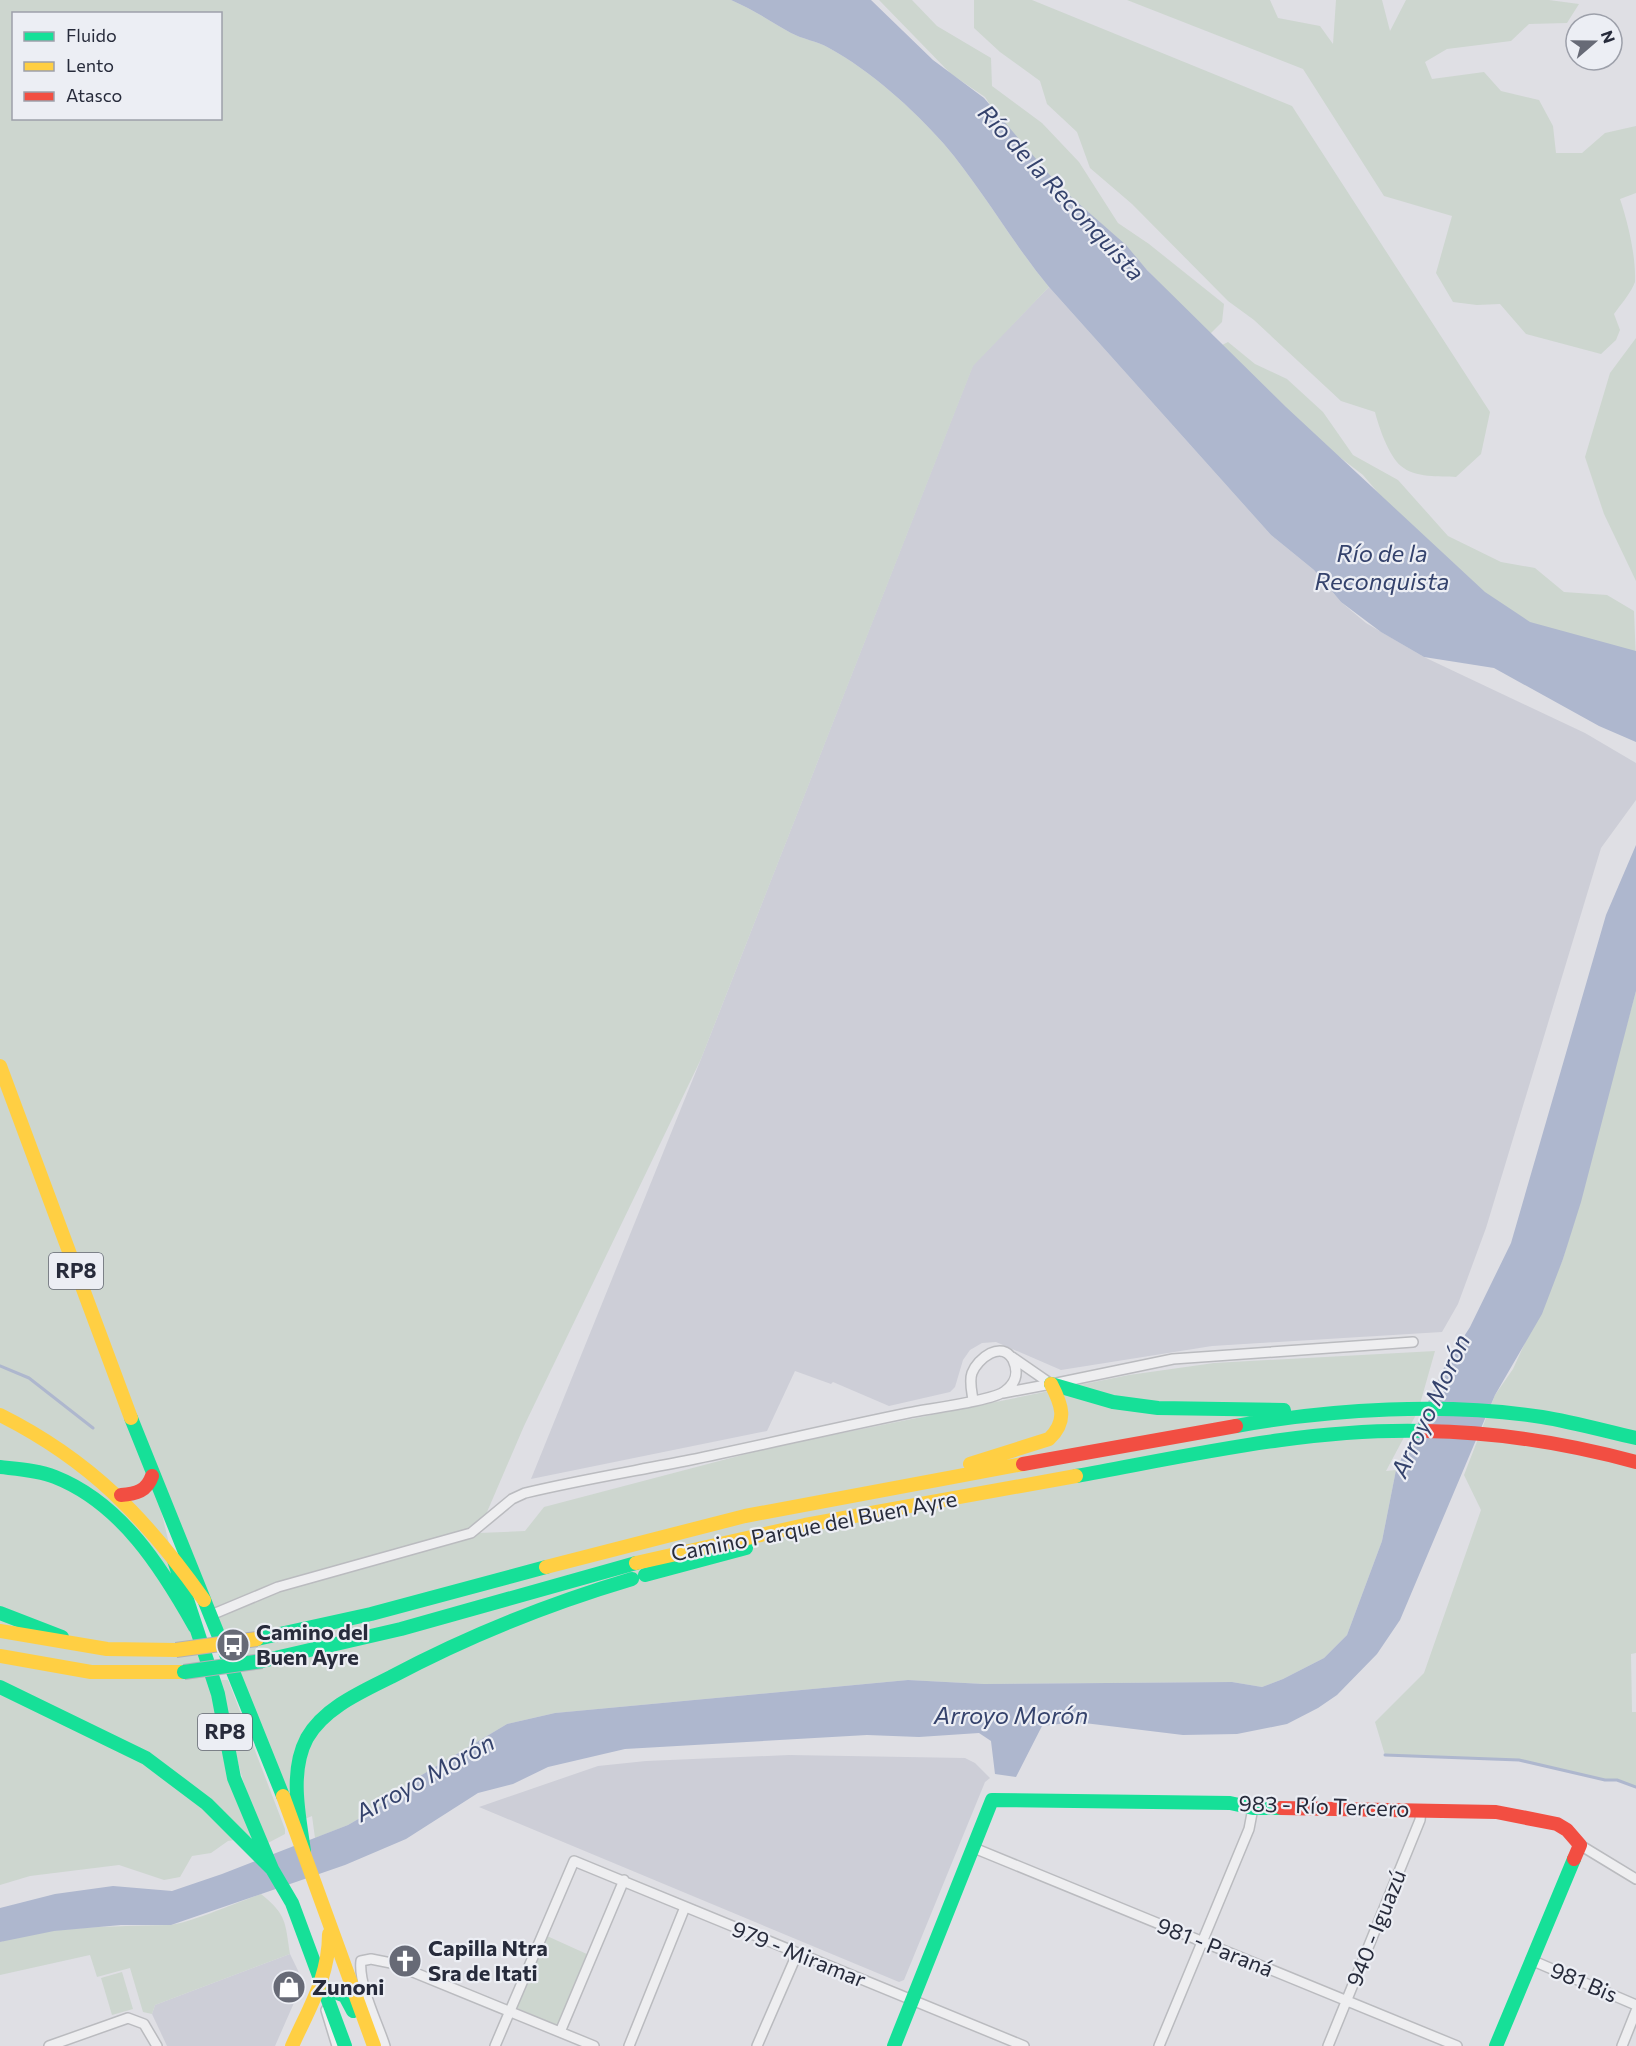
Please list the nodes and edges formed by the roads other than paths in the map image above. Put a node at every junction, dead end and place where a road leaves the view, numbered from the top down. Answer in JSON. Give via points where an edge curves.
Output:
{"nodes":[{"id":1,"x":0,"y":1066,"type":"edge"},
{"id":2,"x":1413,"y":1342,"type":"dead end"},
{"id":3,"x":1011,"y":1357,"type":"junction"},
{"id":4,"x":1051,"y":1384,"type":"junction"},
{"id":5,"x":1003,"y":1393,"type":"junction"},
{"id":6,"x":973,"y":1400,"type":"junction"},
{"id":7,"x":1345,"y":1410,"type":"junction"},
{"id":8,"x":0,"y":1415,"type":"edge"},
{"id":9,"x":1636,"y":1438,"type":"edge"},
{"id":10,"x":1636,"y":1462,"type":"edge"},
{"id":11,"x":0,"y":1467,"type":"edge"},
{"id":12,"x":152,"y":1476,"type":"junction"},
{"id":13,"x":905,"y":1485,"type":"junction"},
{"id":14,"x":121,"y":1495,"type":"junction"},
{"id":15,"x":885,"y":1510,"type":"junction"},
{"id":16,"x":171,"y":1552,"type":"junction"},
{"id":17,"x":204,"y":1600,"type":"junction"},
{"id":18,"x":0,"y":1613,"type":"edge"},
{"id":19,"x":211,"y":1615,"type":"junction"},
{"id":20,"x":195,"y":1627,"type":"junction"},
{"id":21,"x":0,"y":1631,"type":"edge"},
{"id":22,"x":82,"y":1645,"type":"junction"},
{"id":23,"x":0,"y":1656,"type":"edge"},
{"id":24,"x":0,"y":1687,"type":"edge"},
{"id":25,"x":1253,"y":1808,"type":"junction"},
{"id":26,"x":1422,"y":1810,"type":"junction"},
{"id":27,"x":296,"y":1822,"type":"junction"},
{"id":28,"x":252,"y":1838,"type":"junction"},
{"id":29,"x":1580,"y":1845,"type":"junction"},
{"id":30,"x":974,"y":1848,"type":"junction"},
{"id":31,"x":1636,"y":1879,"type":"edge"},
{"id":32,"x":624,"y":1880,"type":"junction"},
{"id":33,"x":685,"y":1907,"type":"junction"},
{"id":34,"x":328,"y":1927,"type":"junction"},
{"id":35,"x":1202,"y":1942,"type":"junction"},
{"id":36,"x":797,"y":1954,"type":"junction"},
{"id":37,"x":1531,"y":1960,"type":"junction"},
{"id":38,"x":328,"y":1988,"type":"junction"},
{"id":39,"x":912,"y":1999,"type":"junction"},
{"id":40,"x":1346,"y":2001,"type":"junction"},
{"id":41,"x":1636,"y":2004,"type":"edge"},
{"id":42,"x":1636,"y":2011,"type":"edge"},
{"id":43,"x":510,"y":2012,"type":"junction"},
{"id":44,"x":560,"y":2032,"type":"junction"},
{"id":45,"x":49,"y":2046,"type":"edge"},
{"id":46,"x":157,"y":2046,"type":"edge"},
{"id":47,"x":292,"y":2046,"type":"edge"},
{"id":48,"x":336,"y":2046,"type":"edge"},
{"id":49,"x":345,"y":2046,"type":"edge"},
{"id":50,"x":368,"y":2046,"type":"edge"},
{"id":51,"x":374,"y":2046,"type":"edge"},
{"id":52,"x":385,"y":2046,"type":"edge"},
{"id":53,"x":495,"y":2046,"type":"edge"},
{"id":54,"x":594,"y":2046,"type":"edge"},
{"id":55,"x":629,"y":2046,"type":"edge"},
{"id":56,"x":757,"y":2046,"type":"edge"},
{"id":57,"x":894,"y":2046,"type":"edge"},
{"id":58,"x":1024,"y":2046,"type":"edge"},
{"id":59,"x":1159,"y":2046,"type":"edge"},
{"id":60,"x":1328,"y":2046,"type":"edge"},
{"id":61,"x":1457,"y":2046,"type":"edge"},
{"id":62,"x":1496,"y":2046,"type":"edge"},
{"id":63,"x":1622,"y":2046,"type":"edge"}],
"edges":[{"from":1,"to":12,"type":"main road","number":"RP8"},
{"from":2,"to":4,"type":"street","via":[[1173,1359]]},
{"from":3,"to":4,"type":"street"},
{"from":3,"to":5,"type":"street","via":[[1017,1371],[1014,1382]]},
{"from":3,"to":6,"type":"street","via":[[992,1352],[980,1358],[970,1376]]},
{"from":4,"to":5,"type":"street"},
{"from":4,"to":7,"type":"main road","via":[[1113,1402],[1158,1408]]},
{"from":4,"to":13,"type":"main road","via":[[1064,1409],[1059,1429],[1048,1439]]},
{"from":5,"to":6,"type":"street"},
{"from":6,"to":19,"type":"street","via":[[525,1493],[471,1533],[297,1581]]},
{"from":7,"to":9,"type":"main road","name":"Camino Parque del Buen Ayre","via":[[1492,1412],[1542,1417]]},
{"from":7,"to":13,"type":"main road","name":"Camino Parque del Buen Ayre","via":[[1284,1417]]},
{"from":8,"to":14,"type":"main road","via":[[57,1445]]},
{"from":10,"to":15,"type":"main road","name":"Camino Parque del Buen Ayre","via":[[1563,1444],[1482,1433],[1367,1431],[1272,1441]]},
{"from":11,"to":20,"type":"main road","via":[[54,1477],[101,1505],[153,1560]]},
{"from":12,"to":14,"type":"main road","via":[[150,1485],[142,1491]]},
{"from":12,"to":16,"type":"main road","number":"RP8"},
{"from":12,"to":17,"type":"main road","number":"RP8"},
{"from":13,"to":22,"type":"main road","name":"Camino Parque del Buen Ayre","bridge":true,"via":[[733,1519],[361,1617],[257,1639],[176,1650]]},
{"from":14,"to":16,"type":"main road"},
{"from":15,"to":23,"type":"main road","name":"Camino Parque del Buen Ayre","bridge":true,"via":[[629,1564],[424,1623],[262,1661],[184,1672],[124,1674]]},
{"from":15,"to":27,"type":"main road","via":[[561,1599],[490,1627],[377,1684],[315,1727],[301,1754]]},
{"from":16,"to":17,"type":"main road"},
{"from":16,"to":20,"type":"main road","number":"RP8"},
{"from":17,"to":19,"type":"main road","number":"RP8"},
{"from":18,"to":22,"type":"main road"},
{"from":19,"to":27,"type":"main road","number":"RP8"},
{"from":20,"to":28,"type":"main road","number":"RP8","via":[[218,1694],[234,1778]]},
{"from":21,"to":22,"type":"main road","name":"Camino Parque del Buen Ayre"},
{"from":24,"to":28,"type":"main road","via":[[146,1758]]},
{"from":25,"to":26,"type":"main road","name":"983 - Río Tercero"},
{"from":25,"to":30,"type":"main road","name":"983 - Río Tercero","via":[[1230,1803],[992,1800]]},
{"from":25,"to":35,"type":"street","via":[[1249,1829]]},
{"from":26,"to":29,"type":"main road","name":"983 - Río Tercero","via":[[1487,1811],[1557,1824]]},
{"from":26,"to":40,"type":"street","name":"940 - Iguazú"},
{"from":27,"to":34,"type":"main road"},
{"from":28,"to":38,"type":"main road","via":[[292,1903]]},
{"from":29,"to":31,"type":"street","name":"983 - Río Tercero"},
{"from":29,"to":37,"type":"main road"},
{"from":30,"to":35,"type":"street","name":"981 - Paraná"},
{"from":30,"to":39,"type":"main road"},
{"from":32,"to":33,"type":"street","name":"979 - Miramar"},
{"from":32,"to":43,"type":"street","name":"979 - Miramar","via":[[574,1861]]},
{"from":32,"to":44,"type":"street"},
{"from":33,"to":36,"type":"street","name":"979 - Miramar"},
{"from":33,"to":55,"type":"street"},
{"from":34,"to":38,"type":"main road"},
{"from":34,"to":51,"type":"main road"},
{"from":35,"to":40,"type":"street","name":"981 - Paraná"},
{"from":35,"to":59,"type":"street"},
{"from":36,"to":39,"type":"street","name":"979 - Miramar"},
{"from":36,"to":56,"type":"street"},
{"from":37,"to":41,"type":"street","name":"981 Bis"},
{"from":37,"to":62,"type":"main road"},
{"from":38,"to":47,"type":"main road","via":[[303,2017]]},
{"from":38,"to":48,"type":"street","via":[[328,2023]]},
{"from":38,"to":49,"type":"main road"},
{"from":38,"to":50,"type":"main road","via":[[350,2003]]},
{"from":39,"to":57,"type":"main road"},
{"from":39,"to":58,"type":"street","name":"979 - Miramar"},
{"from":40,"to":60,"type":"street","name":"940 - Iguazú"},
{"from":40,"to":61,"type":"street","name":"981 - Paraná"},
{"from":42,"to":63,"type":"street"},
{"from":43,"to":44,"type":"street"},
{"from":43,"to":52,"type":"street","via":[[391,1963],[361,1961],[364,1986]]},
{"from":43,"to":53,"type":"street"},
{"from":44,"to":54,"type":"street"},
{"from":45,"to":46,"type":"street","via":[[128,2018],[144,2024]]}]}
